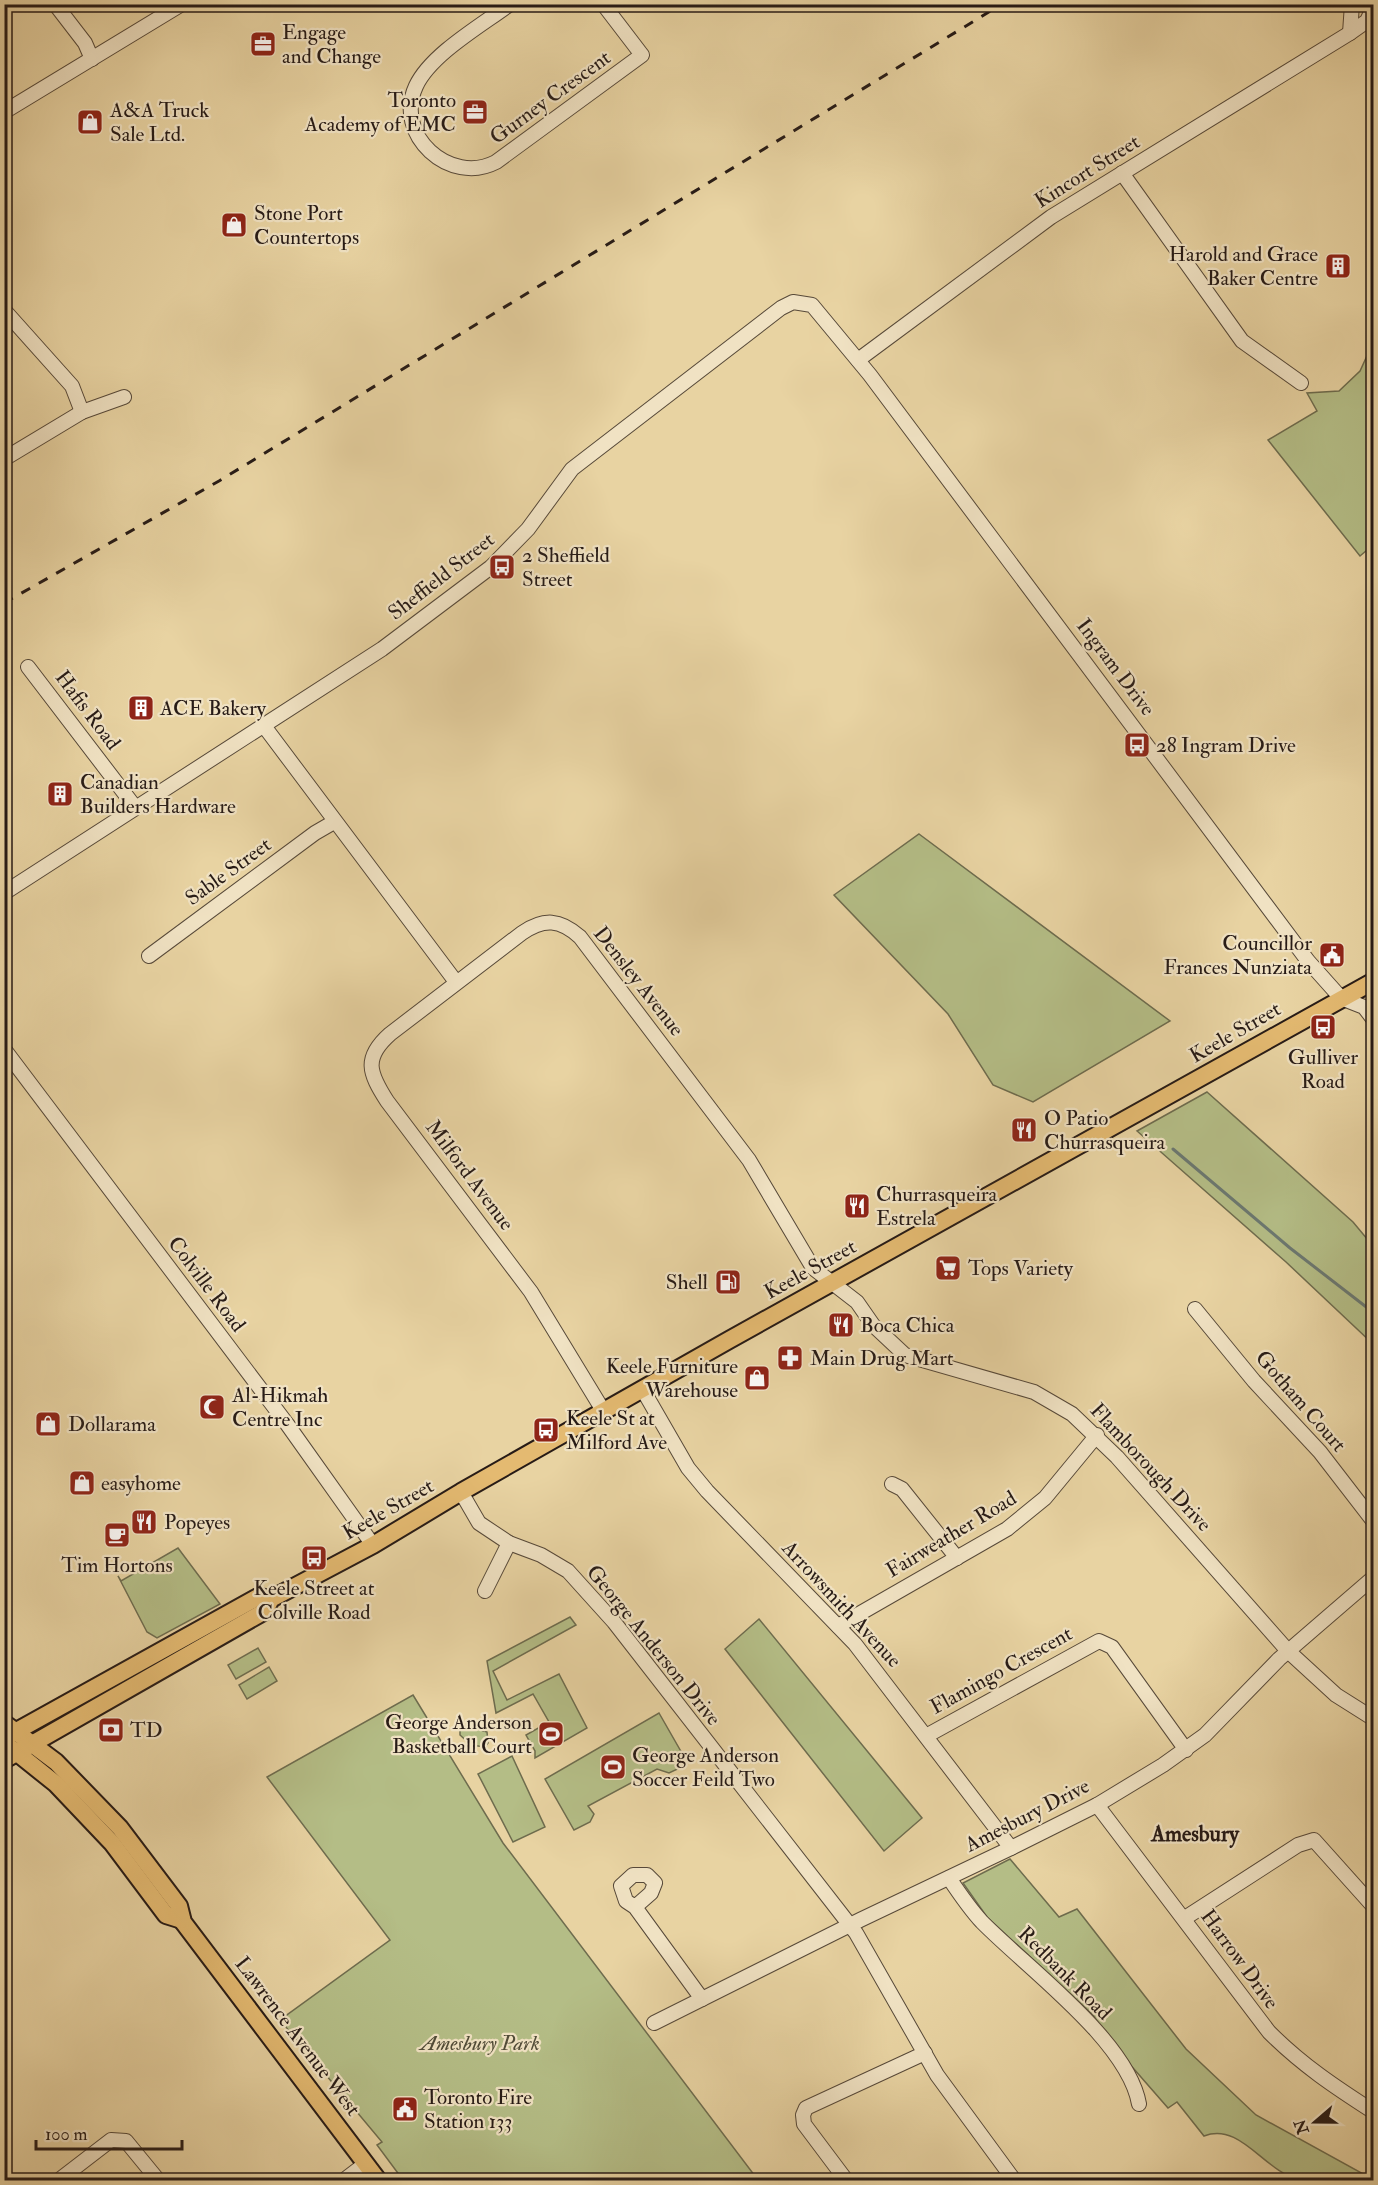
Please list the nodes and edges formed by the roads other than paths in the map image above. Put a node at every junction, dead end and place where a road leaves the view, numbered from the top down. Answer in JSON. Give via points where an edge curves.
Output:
{"nodes":[{"id":1,"x":55,"y":4,"type":"edge"},
{"id":2,"x":182,"y":4,"type":"edge"},
{"id":3,"x":510,"y":4,"type":"edge"},
{"id":4,"x":603,"y":4,"type":"edge"},
{"id":5,"x":1352,"y":4,"type":"edge"},
{"id":6,"x":1374,"y":6,"type":"edge"},
{"id":7,"x":1350,"y":33,"type":"junction"},
{"id":8,"x":92,"y":59,"type":"junction"},
{"id":9,"x":4,"y":112,"type":"edge"},
{"id":10,"x":1122,"y":173,"type":"junction"},
{"id":11,"x":4,"y":310,"type":"edge"},
{"id":12,"x":858,"y":360,"type":"junction"},
{"id":13,"x":1301,"y":383,"type":"dead end"},
{"id":14,"x":124,"y":397,"type":"dead end"},
{"id":15,"x":82,"y":412,"type":"junction"},
{"id":16,"x":4,"y":459,"type":"edge"},
{"id":17,"x":28,"y":667,"type":"dead end"},
{"id":18,"x":264,"y":726,"type":"junction"},
{"id":19,"x":135,"y":807,"type":"junction"},
{"id":20,"x":334,"y":822,"type":"junction"},
{"id":21,"x":4,"y":893,"type":"edge"},
{"id":22,"x":149,"y":956,"type":"dead end"},
{"id":23,"x":1374,"y":981,"type":"edge"},
{"id":24,"x":456,"y":982,"type":"junction"},
{"id":25,"x":1341,"y":998,"type":"junction"},
{"id":26,"x":1374,"y":1020,"type":"edge"},
{"id":27,"x":4,"y":1049,"type":"edge"},
{"id":28,"x":833,"y":1282,"type":"junction"},
{"id":29,"x":1195,"y":1309,"type":"dead end"},
{"id":30,"x":643,"y":1390,"type":"junction"},
{"id":31,"x":604,"y":1412,"type":"junction"},
{"id":32,"x":1097,"y":1436,"type":"junction"},
{"id":33,"x":892,"y":1484,"type":"dead end"},
{"id":34,"x":461,"y":1492,"type":"junction"},
{"id":35,"x":1374,"y":1522,"type":"edge"},
{"id":36,"x":509,"y":1543,"type":"junction"},
{"id":37,"x":373,"y":1545,"type":"junction"},
{"id":38,"x":957,"y":1558,"type":"junction"},
{"id":39,"x":1374,"y":1577,"type":"edge"},
{"id":40,"x":485,"y":1591,"type":"dead end"},
{"id":41,"x":271,"y":1599,"type":"junction"},
{"id":42,"x":838,"y":1626,"type":"junction"},
{"id":43,"x":1288,"y":1651,"type":"junction"},
{"id":44,"x":152,"y":1656,"type":"junction"},
{"id":45,"x":161,"y":1671,"type":"junction"},
{"id":46,"x":1374,"y":1719,"type":"edge"},
{"id":47,"x":69,"y":1723,"type":"junction"},
{"id":48,"x":926,"y":1736,"type":"junction"},
{"id":49,"x":9,"y":1741,"type":"edge"},
{"id":50,"x":33,"y":1744,"type":"junction"},
{"id":51,"x":1186,"y":1750,"type":"junction"},
{"id":52,"x":56,"y":1762,"type":"junction"},
{"id":53,"x":1097,"y":1804,"type":"junction"},
{"id":54,"x":1011,"y":1848,"type":"junction"},
{"id":55,"x":949,"y":1878,"type":"junction"},
{"id":56,"x":635,"y":1907,"type":"dead end"},
{"id":57,"x":1374,"y":1907,"type":"edge"},
{"id":58,"x":1185,"y":1918,"type":"junction"},
{"id":59,"x":182,"y":1920,"type":"junction"},
{"id":60,"x":849,"y":1926,"type":"junction"},
{"id":61,"x":702,"y":1999,"type":"junction"},
{"id":62,"x":654,"y":2023,"type":"dead end"},
{"id":63,"x":925,"y":2054,"type":"junction"},
{"id":64,"x":1139,"y":2104,"type":"dead end"},
{"id":65,"x":1374,"y":2112,"type":"edge"},
{"id":66,"x":365,"y":2164,"type":"junction"},
{"id":67,"x":59,"y":2181,"type":"edge"},
{"id":68,"x":158,"y":2181,"type":"edge"},
{"id":69,"x":344,"y":2181,"type":"edge"},
{"id":70,"x":378,"y":2181,"type":"edge"},
{"id":71,"x":846,"y":2181,"type":"edge"},
{"id":72,"x":1014,"y":2181,"type":"edge"}],
"edges":[{"from":1,"to":8,"type":"street","via":[[85,43]]},
{"from":2,"to":8,"type":"street"},
{"from":3,"to":4,"type":"street","name":"Gurney Crescent","via":[[450,49],[416,87],[411,108],[419,137],[434,155],[458,168],[475,169],[496,162],[642,55]]},
{"from":5,"to":7,"type":"street"},
{"from":6,"to":7,"type":"street","name":"Kincort Street","via":[[1367,21]]},
{"from":7,"to":10,"type":"street","name":"Kincort Street"},
{"from":8,"to":9,"type":"street"},
{"from":10,"to":12,"type":"street","name":"Kincort Street","via":[[1051,217]]},
{"from":10,"to":13,"type":"street","via":[[1242,341]]},
{"from":11,"to":15,"type":"street","via":[[72,386]]},
{"from":12,"to":18,"type":"street","name":"Sheffield Street","via":[[812,306],[794,302],[781,308],[572,470],[528,529],[491,567],[386,646]]},
{"from":12,"to":25,"type":"street","name":"Ingram Drive","via":[[1308,961]]},
{"from":14,"to":15,"type":"street"},
{"from":15,"to":16,"type":"street"},
{"from":17,"to":19,"type":"street","name":"Hafis Road"},
{"from":18,"to":19,"type":"street","name":"Sheffield Street"},
{"from":18,"to":20,"type":"street"},
{"from":19,"to":21,"type":"street","name":"Sheffield Street"},
{"from":20,"to":22,"type":"street","name":"Sable Street"},
{"from":20,"to":24,"type":"street"},
{"from":23,"to":25,"type":"main road","name":"Keele Street"},
{"from":24,"to":28,"type":"street","name":"Densley Avenue","via":[[531,927],[542,922],[569,927],[749,1160],[813,1268]]},
{"from":24,"to":31,"type":"street","name":"Milford Avenue","via":[[378,1044],[370,1062],[375,1083],[531,1292]]},
{"from":25,"to":26,"type":"street","via":[[1364,1006]]},
{"from":25,"to":28,"type":"main road","name":"Keele Street"},
{"from":27,"to":37,"type":"street","name":"Colville Road","via":[[287,1424]]},
{"from":28,"to":30,"type":"main road","name":"Keele Street"},
{"from":28,"to":32,"type":"street","name":"Flamborough Drive","via":[[857,1302],[873,1325],[905,1355],[1034,1392],[1072,1414]]},
{"from":29,"to":35,"type":"street","name":"Gotham Court","via":[[1259,1388],[1320,1452]]},
{"from":30,"to":31,"type":"main road","name":"Keele Street"},
{"from":30,"to":42,"type":"street","name":"Arrowsmith Avenue","via":[[688,1468],[707,1491]]},
{"from":31,"to":34,"type":"main road","name":"Keele Street"},
{"from":32,"to":38,"type":"street","name":"Fairweather Road","via":[[1045,1498],[1007,1529]]},
{"from":32,"to":43,"type":"street","name":"Flamborough Drive"},
{"from":33,"to":38,"type":"street","via":[[902,1489]]},
{"from":34,"to":36,"type":"street","name":"George Anderson Drive","via":[[479,1522]]},
{"from":34,"to":37,"type":"main road","name":"Keele Street"},
{"from":36,"to":40,"type":"street"},
{"from":36,"to":60,"type":"street","name":"George Anderson Drive","via":[[541,1555],[581,1583]]},
{"from":37,"to":41,"type":"main road","name":"Keele Street"},
{"from":38,"to":42,"type":"street","name":"Fairweather Road"},
{"from":39,"to":43,"type":"street","name":"Amesbury Drive"},
{"from":41,"to":44,"type":"main road","name":"Keele Street","via":[[258,1597]]},
{"from":41,"to":45,"type":"main road","name":"Keele Street","via":[[265,1611]]},
{"from":42,"to":48,"type":"street","name":"Arrowsmith Avenue"},
{"from":43,"to":46,"type":"street","name":"Flamborough Drive","via":[[1336,1695]]},
{"from":43,"to":51,"type":"street","name":"Amesbury Drive"},
{"from":44,"to":45,"type":"main road"},
{"from":44,"to":49,"type":"main road","name":"Keele Street"},
{"from":45,"to":47,"type":"main road","name":"Keele Street"},
{"from":47,"to":50,"type":"main road","name":"Keele Street"},
{"from":47,"to":52,"type":"main road","via":[[56,1739]]},
{"from":48,"to":51,"type":"street","name":"Flamingo Crescent","via":[[1099,1641],[1112,1647]]},
{"from":48,"to":54,"type":"street","name":"Arrowsmith Avenue"},
{"from":49,"to":50,"type":"main road","name":"Lawrence Avenue West"},
{"from":49,"to":59,"type":"main road","name":"Lawrence Avenue West","via":[[112,1843],[166,1915]]},
{"from":50,"to":52,"type":"main road","name":"Lawrence Avenue West"},
{"from":51,"to":53,"type":"street","name":"Amesbury Drive"},
{"from":52,"to":59,"type":"main road","name":"Lawrence Avenue West","via":[[130,1840],[179,1906]]},
{"from":53,"to":54,"type":"street","name":"Amesbury Drive"},
{"from":53,"to":58,"type":"street","name":"Harrow Drive"},
{"from":54,"to":55,"type":"street","name":"Amesbury Drive"},
{"from":55,"to":60,"type":"street","name":"Amesbury Drive"},
{"from":55,"to":64,"type":"street","name":"Redbank Road","via":[[983,1923],[1083,2016],[1136,2084]]},
{"from":56,"to":61,"type":"street"},
{"from":57,"to":58,"type":"street","via":[[1314,1840],[1298,1845]]},
{"from":58,"to":65,"type":"street","name":"Harrow Drive","via":[[1269,2032],[1316,2075]]},
{"from":59,"to":66,"type":"main road","name":"Lawrence Avenue West"},
{"from":60,"to":61,"type":"street","name":"Amesbury Drive"},
{"from":60,"to":63,"type":"street","name":"George Anderson Drive"},
{"from":61,"to":62,"type":"street","name":"Amesbury Drive"},
{"from":63,"to":71,"type":"street","via":[[807,2108],[804,2124]]},
{"from":63,"to":72,"type":"street","name":"George Anderson Drive","via":[[952,2098]]},
{"from":66,"to":69,"type":"street"},
{"from":66,"to":70,"type":"main road","name":"Lawrence Avenue West"},
{"from":67,"to":68,"type":"street","via":[[111,2140],[119,2139],[126,2141]]}]}
